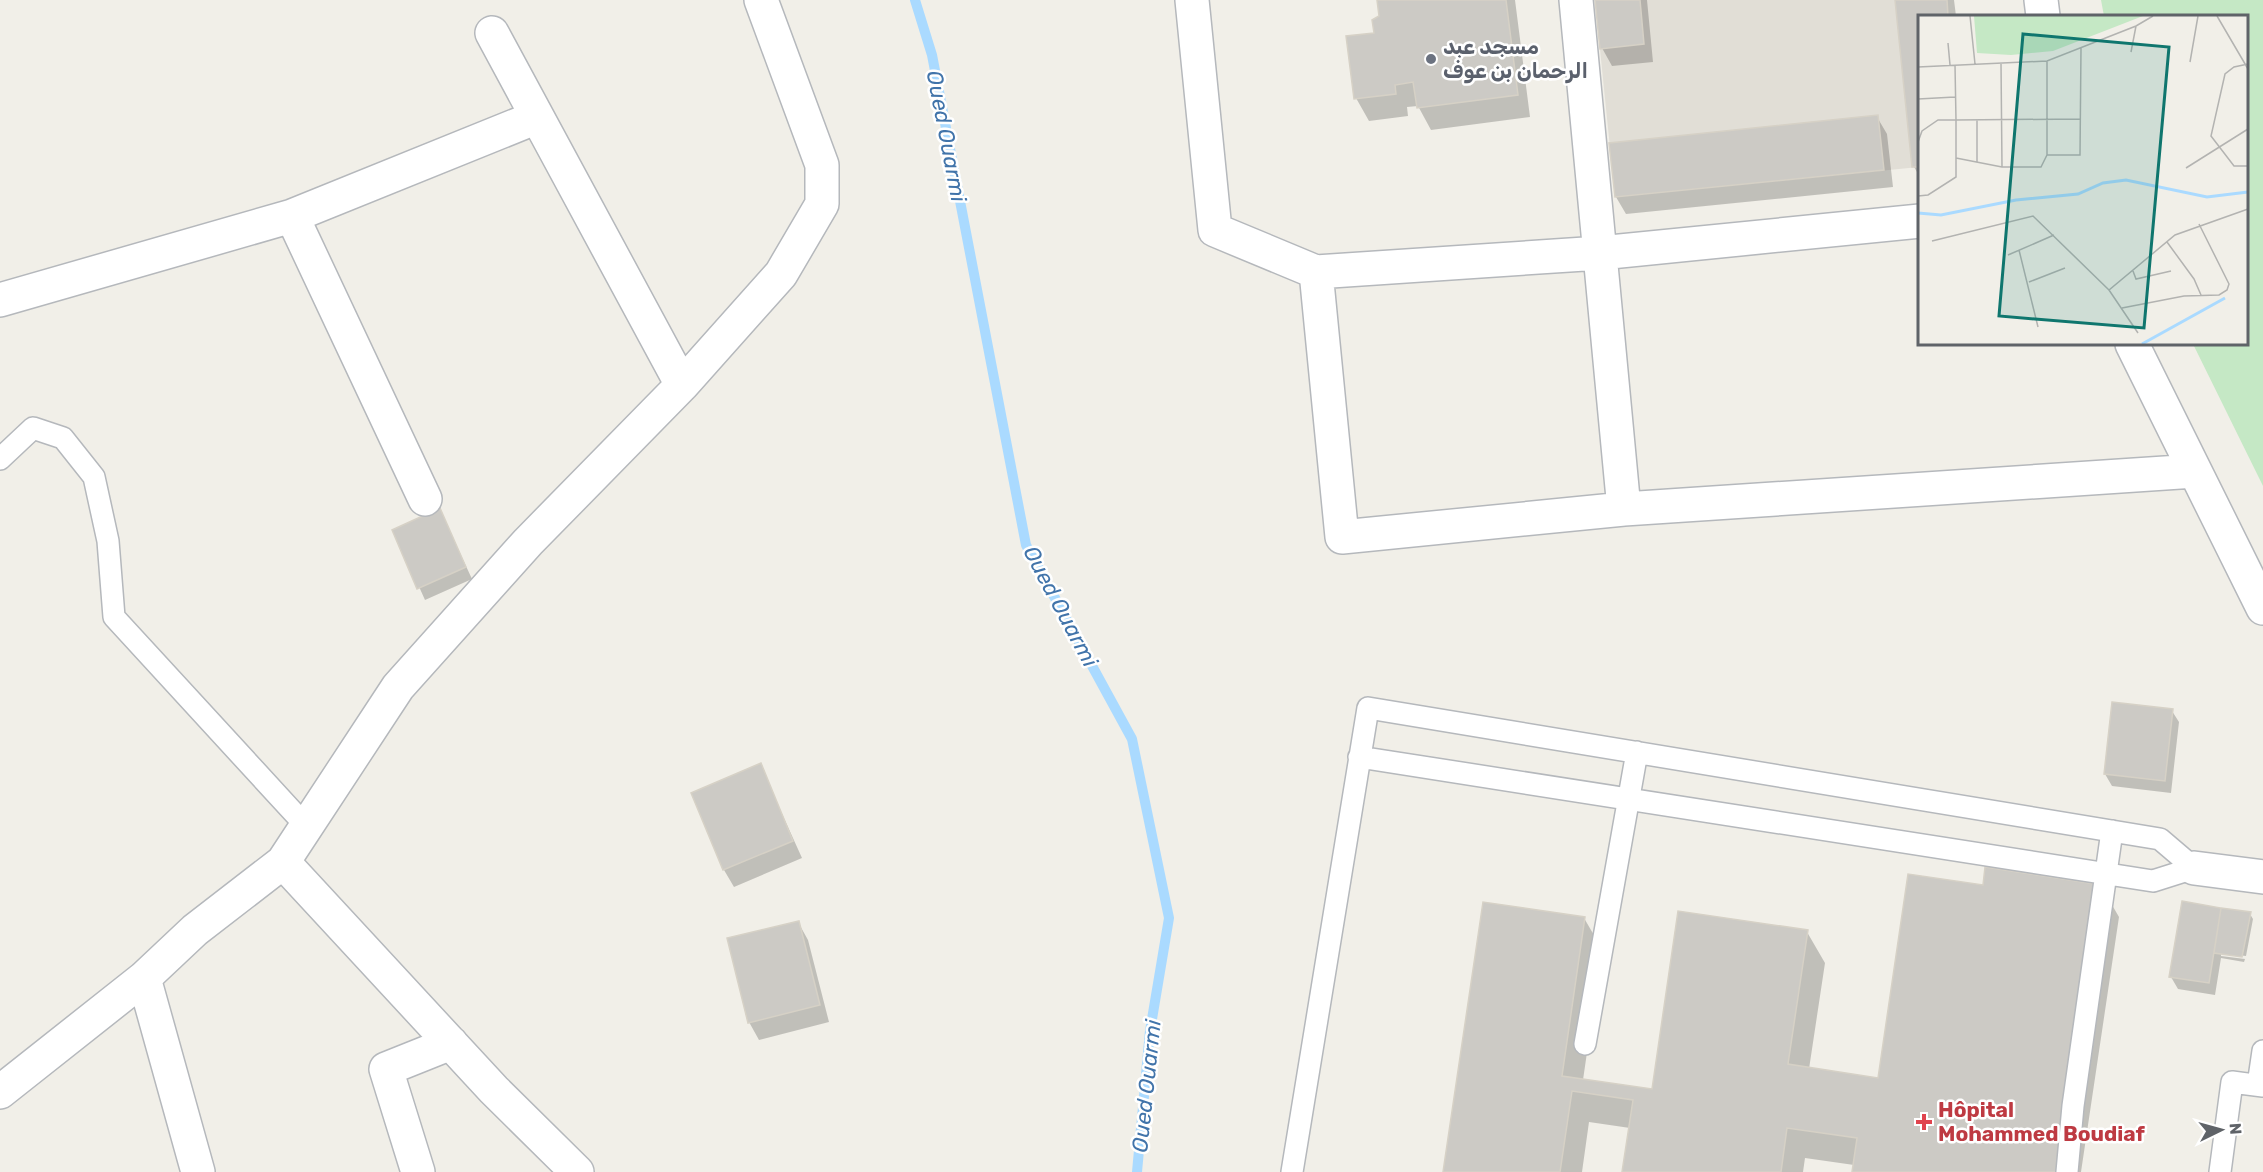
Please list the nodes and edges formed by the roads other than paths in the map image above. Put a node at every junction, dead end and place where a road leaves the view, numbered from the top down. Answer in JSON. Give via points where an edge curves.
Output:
{"nodes":[{"id":1,"x":761,"y":0,"type":"edge"},
{"id":2,"x":1192,"y":0,"type":"edge"},
{"id":3,"x":1576,"y":0,"type":"edge"},
{"id":4,"x":2041,"y":0,"type":"edge"},
{"id":5,"x":2043,"y":15,"type":"edge"},
{"id":6,"x":492,"y":33,"type":"dead end"},
{"id":7,"x":537,"y":117,"type":"junction"},
{"id":8,"x":292,"y":216,"type":"junction"},
{"id":9,"x":1918,"y":221,"type":"edge"},
{"id":10,"x":1600,"y":253,"type":"junction"},
{"id":11,"x":1316,"y":272,"type":"junction"},
{"id":12,"x":0,"y":300,"type":"edge"},
{"id":13,"x":2132,"y":345,"type":"edge"},
{"id":14,"x":682,"y":385,"type":"junction"},
{"id":15,"x":0,"y":459,"type":"edge"},
{"id":16,"x":2195,"y":471,"type":"junction"},
{"id":17,"x":425,"y":499,"type":"dead end"},
{"id":18,"x":1624,"y":509,"type":"junction"},
{"id":19,"x":2263,"y":608,"type":"edge"},
{"id":20,"x":1637,"y":752,"type":"junction"},
{"id":21,"x":1359,"y":758,"type":"junction"},
{"id":22,"x":1629,"y":799,"type":"junction"},
{"id":23,"x":306,"y":826,"type":"junction"},
{"id":24,"x":2112,"y":831,"type":"junction"},
{"id":25,"x":283,"y":862,"type":"junction"},
{"id":26,"x":2194,"y":868,"type":"junction"},
{"id":27,"x":2106,"y":873,"type":"junction"},
{"id":28,"x":2263,"y":877,"type":"edge"},
{"id":29,"x":144,"y":978,"type":"junction"},
{"id":30,"x":451,"y":1043,"type":"junction"},
{"id":31,"x":1585,"y":1044,"type":"dead end"},
{"id":32,"x":2263,"y":1051,"type":"edge"},
{"id":33,"x":2261,"y":1086,"type":"edge"},
{"id":34,"x":0,"y":1092,"type":"edge"},
{"id":35,"x":198,"y":1172,"type":"edge"},
{"id":36,"x":418,"y":1172,"type":"edge"},
{"id":37,"x":577,"y":1172,"type":"edge"},
{"id":38,"x":1292,"y":1172,"type":"edge"},
{"id":39,"x":2067,"y":1172,"type":"edge"},
{"id":40,"x":2220,"y":1172,"type":"edge"}],
"edges":[{"from":1,"to":14,"type":"street","via":[[822,165],[822,204],[781,274]]},
{"from":2,"to":11,"type":"street","via":[[1215,230]]},
{"from":3,"to":10,"type":"street"},
{"from":4,"to":5,"type":"street"},
{"from":6,"to":7,"type":"street"},
{"from":7,"to":8,"type":"street"},
{"from":7,"to":14,"type":"street"},
{"from":8,"to":12,"type":"street"},
{"from":8,"to":17,"type":"street"},
{"from":9,"to":10,"type":"street"},
{"from":10,"to":11,"type":"street"},
{"from":10,"to":18,"type":"street"},
{"from":11,"to":18,"type":"street","via":[[1342,537]]},
{"from":13,"to":16,"type":"street"},
{"from":14,"to":23,"type":"street","via":[[528,542],[398,687]]},
{"from":15,"to":23,"type":"lane","via":[[33,428],[63,438],[94,477],[108,541],[114,617]]},
{"from":16,"to":18,"type":"street"},
{"from":16,"to":19,"type":"street"},
{"from":20,"to":21,"type":"lane","via":[[1368,708]]},
{"from":20,"to":22,"type":"lane"},
{"from":20,"to":24,"type":"lane"},
{"from":21,"to":22,"type":"lane"},
{"from":21,"to":38,"type":"lane"},
{"from":22,"to":27,"type":"lane"},
{"from":22,"to":31,"type":"lane"},
{"from":23,"to":25,"type":"street"},
{"from":24,"to":26,"type":"lane","via":[[2160,839]]},
{"from":24,"to":27,"type":"lane"},
{"from":25,"to":29,"type":"street","via":[[195,930]]},
{"from":25,"to":30,"type":"street"},
{"from":26,"to":27,"type":"lane","via":[[2153,881]]},
{"from":26,"to":28,"type":"street"},
{"from":27,"to":39,"type":"lane"},
{"from":29,"to":34,"type":"street"},
{"from":29,"to":35,"type":"street"},
{"from":30,"to":36,"type":"street","via":[[386,1069]]},
{"from":30,"to":37,"type":"street"},
{"from":32,"to":33,"type":"lane"},
{"from":33,"to":40,"type":"lane","via":[[2232,1082]]}]}
